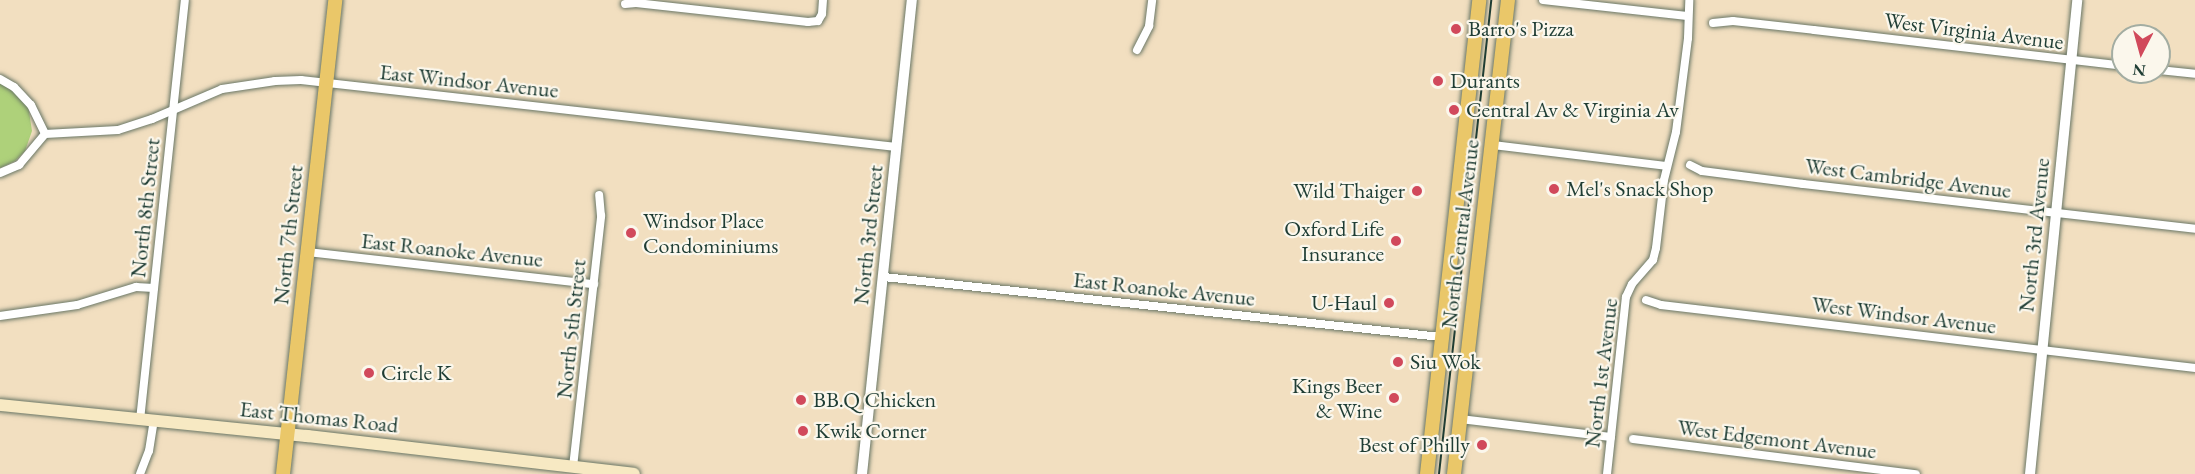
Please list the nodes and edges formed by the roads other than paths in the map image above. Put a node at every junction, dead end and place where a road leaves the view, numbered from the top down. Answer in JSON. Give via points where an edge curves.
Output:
{"nodes":[{"id":1,"x":185,"y":0,"type":"edge"},
{"id":2,"x":335,"y":0,"type":"edge"},
{"id":3,"x":707,"y":0,"type":"edge"},
{"id":4,"x":824,"y":0,"type":"edge"},
{"id":5,"x":912,"y":0,"type":"edge"},
{"id":6,"x":1152,"y":0,"type":"edge"},
{"id":7,"x":1479,"y":0,"type":"edge"},
{"id":8,"x":1508,"y":0,"type":"edge"},
{"id":9,"x":1543,"y":0,"type":"edge"},
{"id":10,"x":1689,"y":0,"type":"edge"},
{"id":11,"x":2077,"y":0,"type":"edge"},
{"id":12,"x":625,"y":4,"type":"dead end"},
{"id":13,"x":706,"y":10,"type":"junction"},
{"id":14,"x":1687,"y":16,"type":"junction"},
{"id":15,"x":1713,"y":23,"type":"dead end"},
{"id":16,"x":1137,"y":50,"type":"dead end"},
{"id":17,"x":2071,"y":60,"type":"junction"},
{"id":18,"x":2111,"y":65,"type":"edge"},
{"id":19,"x":2171,"y":71,"type":"edge"},
{"id":20,"x":2195,"y":74,"type":"edge"},
{"id":21,"x":0,"y":79,"type":"edge"},
{"id":22,"x":326,"y":83,"type":"junction"},
{"id":23,"x":173,"y":109,"type":"junction"},
{"id":24,"x":45,"y":134,"type":"junction"},
{"id":25,"x":1493,"y":145,"type":"junction"},
{"id":26,"x":896,"y":147,"type":"junction"},
{"id":27,"x":1690,"y":165,"type":"dead end"},
{"id":28,"x":1666,"y":166,"type":"junction"},
{"id":29,"x":0,"y":173,"type":"edge"},
{"id":30,"x":599,"y":195,"type":"dead end"},
{"id":31,"x":2056,"y":213,"type":"junction"},
{"id":32,"x":2195,"y":229,"type":"edge"},
{"id":33,"x":307,"y":252,"type":"junction"},
{"id":34,"x":884,"y":277,"type":"junction"},
{"id":35,"x":594,"y":284,"type":"junction"},
{"id":36,"x":154,"y":288,"type":"junction"},
{"id":37,"x":1646,"y":300,"type":"dead end"},
{"id":38,"x":0,"y":316,"type":"edge"},
{"id":39,"x":1441,"y":338,"type":"junction"},
{"id":40,"x":2042,"y":350,"type":"junction"},
{"id":41,"x":2195,"y":368,"type":"edge"},
{"id":42,"x":0,"y":405,"type":"edge"},
{"id":43,"x":1460,"y":419,"type":"junction"},
{"id":44,"x":140,"y":420,"type":"junction"},
{"id":45,"x":154,"y":421,"type":"junction"},
{"id":46,"x":288,"y":435,"type":"junction"},
{"id":47,"x":1611,"y":437,"type":"junction"},
{"id":48,"x":1633,"y":439,"type":"dead end"},
{"id":49,"x":573,"y":467,"type":"junction"},
{"id":50,"x":140,"y":474,"type":"edge"},
{"id":51,"x":284,"y":474,"type":"edge"},
{"id":52,"x":634,"y":474,"type":"edge"},
{"id":53,"x":862,"y":474,"type":"edge"},
{"id":54,"x":1427,"y":474,"type":"edge"},
{"id":55,"x":1454,"y":474,"type":"edge"},
{"id":56,"x":1607,"y":474,"type":"edge"},
{"id":57,"x":1917,"y":474,"type":"edge"},
{"id":58,"x":2030,"y":474,"type":"edge"}],
"edges":[{"from":1,"to":23,"type":"street","name":"North 8th Street"},
{"from":2,"to":22,"type":"main road","name":"North 7th Street"},
{"from":3,"to":13,"type":"street"},
{"from":4,"to":13,"type":"street","via":[[818,21],[808,22]]},
{"from":5,"to":26,"type":"street","name":"North 3rd Street"},
{"from":6,"to":16,"type":"street","via":[[1149,26]]},
{"from":7,"to":39,"type":"main road","name":"North Central Avenue"},
{"from":8,"to":25,"type":"main road","name":"North Central Avenue"},
{"from":9,"to":14,"type":"street"},
{"from":10,"to":14,"type":"street","name":"North 1st Avenue"},
{"from":11,"to":17,"type":"street","name":"North 3rd Avenue"},
{"from":12,"to":13,"type":"street"},
{"from":14,"to":28,"type":"street","name":"North 1st Avenue","via":[[1688,39],[1677,123]]},
{"from":15,"to":17,"type":"street","name":"West Virginia Avenue","via":[[1733,21]]},
{"from":17,"to":18,"type":"street","name":"West Virginia Avenue"},
{"from":17,"to":31,"type":"street","name":"North 3rd Avenue"},
{"from":19,"to":20,"type":"street"},
{"from":21,"to":24,"type":"street","via":[[31,105]]},
{"from":22,"to":23,"type":"street","name":"East Windsor Avenue","via":[[275,81],[236,86]]},
{"from":22,"to":26,"type":"street","name":"East Windsor Avenue"},
{"from":22,"to":33,"type":"main road","name":"North 7th Street"},
{"from":23,"to":24,"type":"street","name":"East Windsor Avenue","via":[[118,130]]},
{"from":23,"to":36,"type":"street","name":"North 8th Street"},
{"from":24,"to":29,"type":"street","via":[[19,165]]},
{"from":25,"to":28,"type":"street"},
{"from":25,"to":43,"type":"main road","name":"North Central Avenue"},
{"from":26,"to":34,"type":"street","name":"North 3rd Street"},
{"from":27,"to":31,"type":"street","name":"West Cambridge Avenue","via":[[1702,171]]},
{"from":28,"to":47,"type":"street","name":"North 1st Avenue","via":[[1653,260],[1626,297]]},
{"from":30,"to":35,"type":"street","name":"North 5th Street"},
{"from":31,"to":32,"type":"street","name":"West Cambridge Avenue"},
{"from":31,"to":40,"type":"street","name":"North 3rd Avenue"},
{"from":33,"to":35,"type":"street","name":"East Roanoke Avenue"},
{"from":33,"to":46,"type":"main road","name":"North 7th Street"},
{"from":34,"to":39,"type":"street","name":"East Roanoke Avenue"},
{"from":34,"to":53,"type":"street","name":"North 3rd Street"},
{"from":35,"to":49,"type":"street","name":"North 5th Street"},
{"from":36,"to":38,"type":"street","via":[[136,287],[77,305]]},
{"from":36,"to":44,"type":"street","name":"North 8th Street"},
{"from":37,"to":40,"type":"street","name":"West Windsor Avenue","via":[[1660,305]]},
{"from":39,"to":54,"type":"main road","name":"North Central Avenue"},
{"from":40,"to":41,"type":"street","name":"West Windsor Avenue"},
{"from":40,"to":58,"type":"street","name":"North 3rd Avenue"},
{"from":42,"to":44,"type":"main road","name":"East Thomas Road"},
{"from":43,"to":47,"type":"street"},
{"from":43,"to":55,"type":"main road","name":"North Central Avenue"},
{"from":44,"to":45,"type":"main road","name":"East Thomas Road"},
{"from":45,"to":46,"type":"main road","name":"East Thomas Road"},
{"from":45,"to":50,"type":"street"},
{"from":46,"to":49,"type":"main road","name":"East Thomas Road"},
{"from":46,"to":51,"type":"main road","name":"North 7th Street"},
{"from":47,"to":56,"type":"street","name":"North 1st Avenue"},
{"from":48,"to":57,"type":"street","name":"West Edgemont Avenue"},
{"from":49,"to":52,"type":"main road","name":"East Thomas Road"}]}
